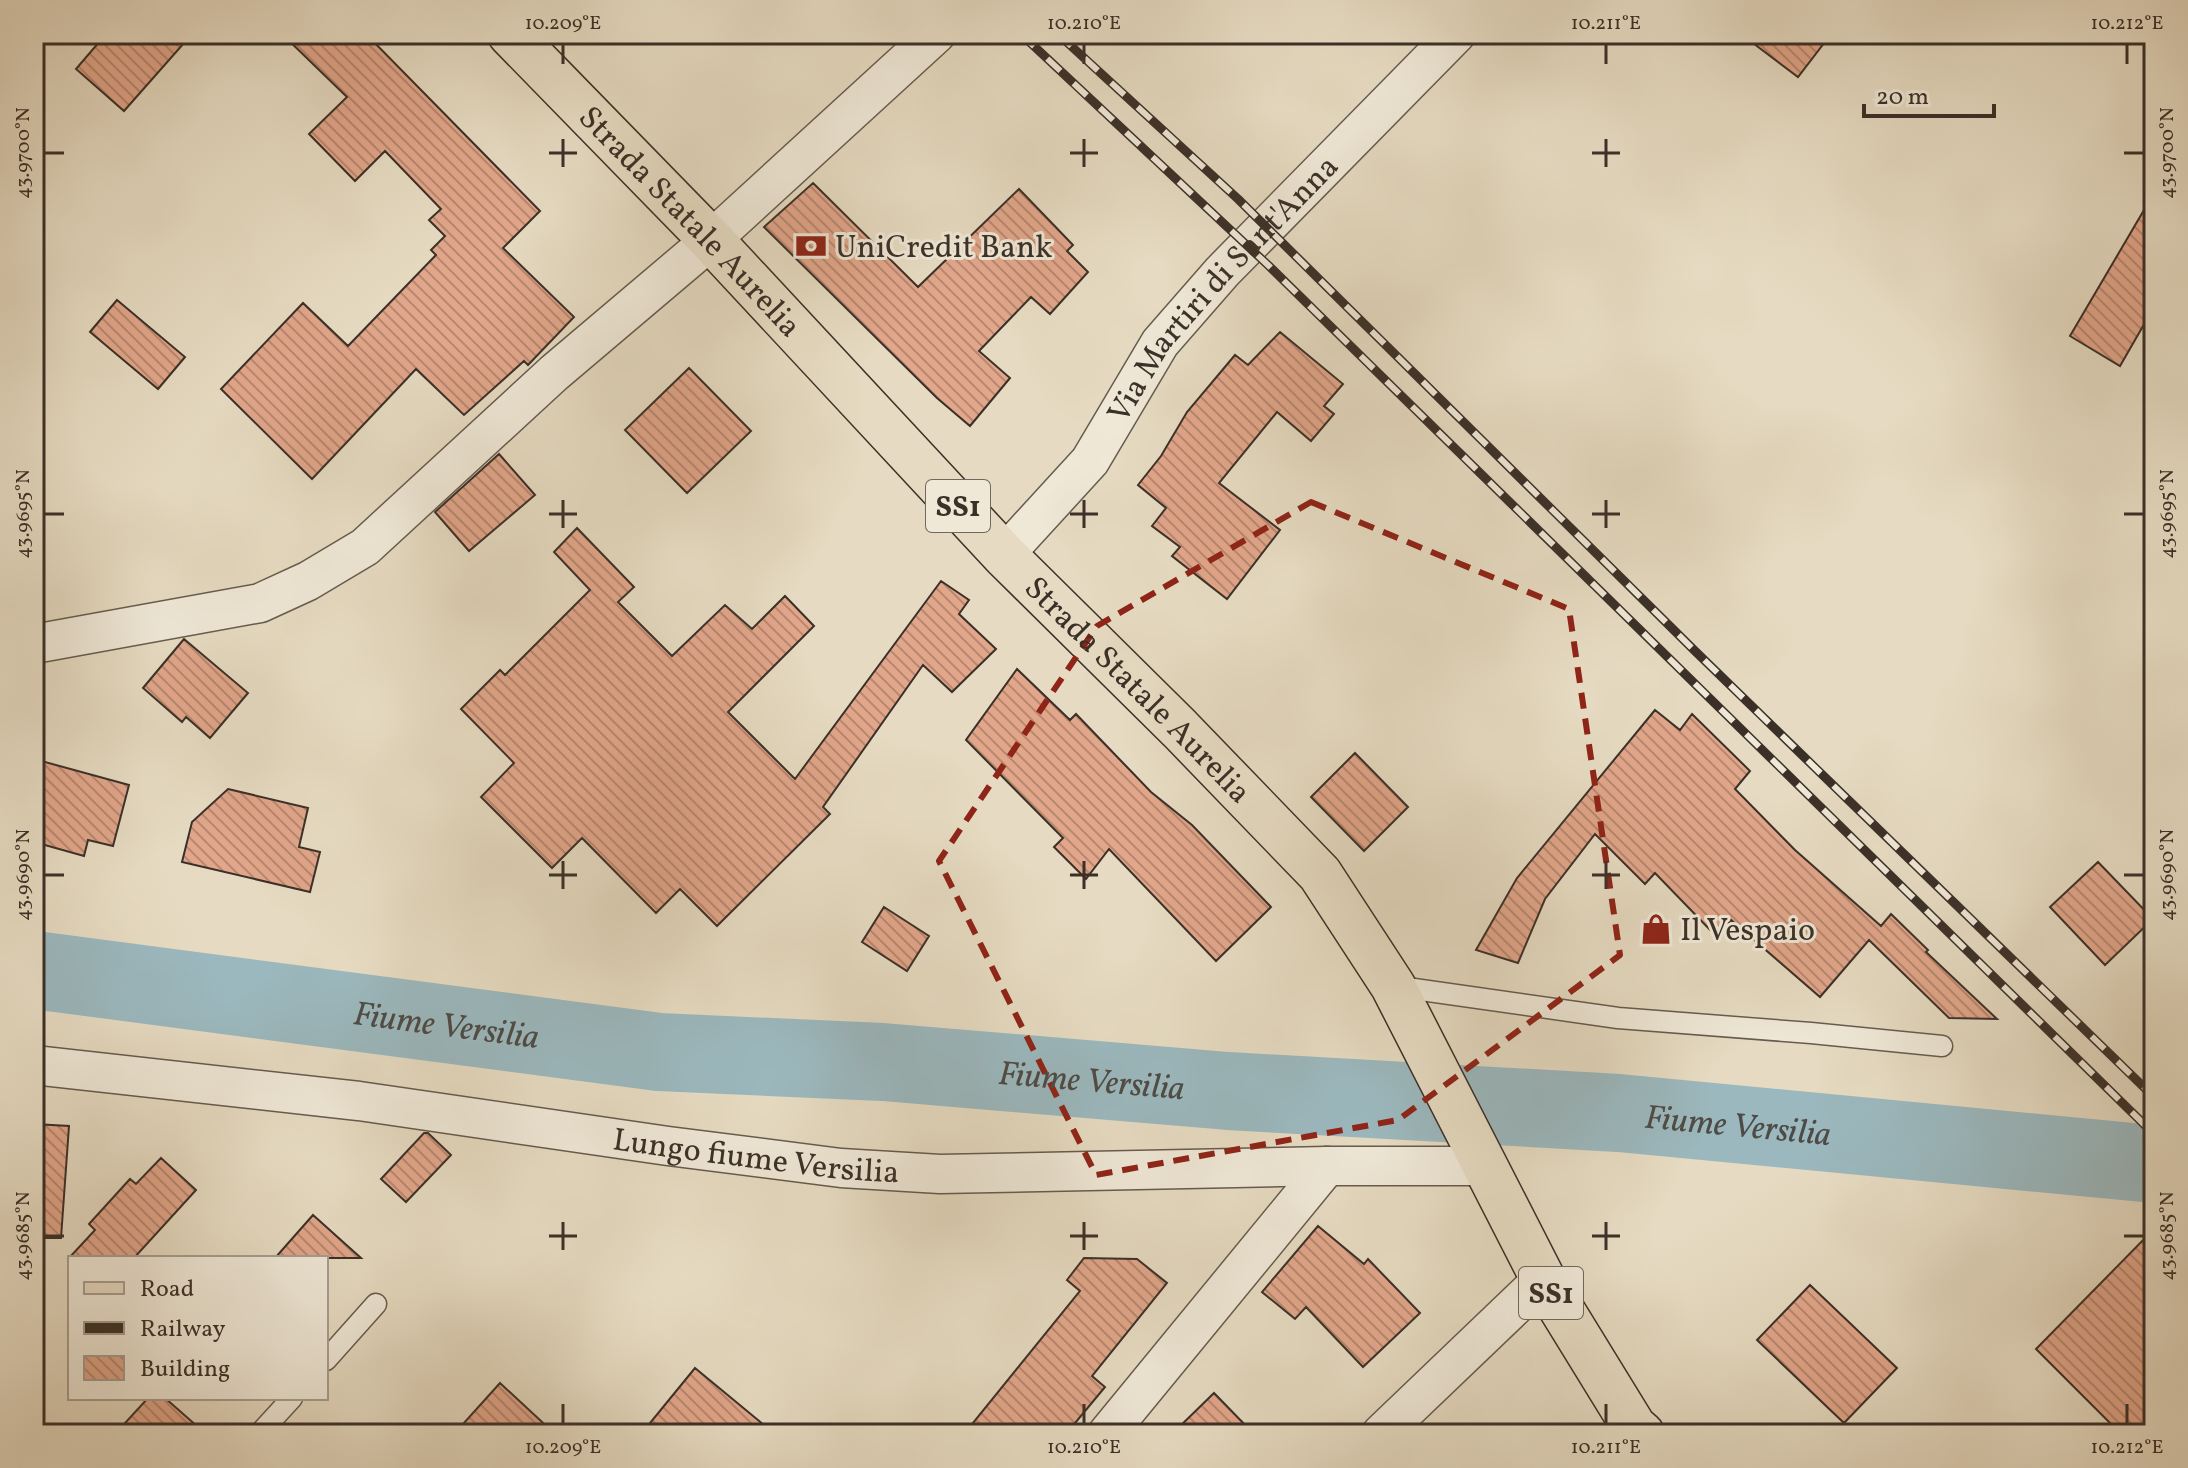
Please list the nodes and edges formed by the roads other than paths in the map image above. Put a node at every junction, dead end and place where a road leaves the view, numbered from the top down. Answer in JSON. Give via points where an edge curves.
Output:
{"nodes":[{"id":1,"x":510,"y":34,"type":"edge"},
{"id":2,"x":936,"y":34,"type":"edge"},
{"id":3,"x":1456,"y":34,"type":"edge"},
{"id":4,"x":711,"y":240,"type":"junction"},
{"id":5,"x":1004,"y":555,"type":"junction"},
{"id":6,"x":34,"y":644,"type":"edge"},
{"id":7,"x":1393,"y":986,"type":"junction"},
{"id":8,"x":1942,"y":1046,"type":"dead end"},
{"id":9,"x":34,"y":1065,"type":"edge"},
{"id":10,"x":1479,"y":1155,"type":"junction"},
{"id":11,"x":1327,"y":1166,"type":"junction"},
{"id":12,"x":1543,"y":1279,"type":"junction"},
{"id":13,"x":376,"y":1304,"type":"dead end"},
{"id":14,"x":328,"y":1358,"type":"edge"},
{"id":15,"x":290,"y":1400,"type":"edge"},
{"id":16,"x":259,"y":1434,"type":"edge"},
{"id":17,"x":1107,"y":1434,"type":"edge"},
{"id":18,"x":1381,"y":1434,"type":"edge"},
{"id":19,"x":1642,"y":1434,"type":"edge"}],
"edges":[{"from":1,"to":4,"type":"main road","name":"Strada Statale Aurelia","number":"SS1"},
{"from":2,"to":4,"type":"street"},
{"from":3,"to":5,"type":"street","name":"Via Martiri di Sant'Anna","via":[[1222,272],[1160,343],[1090,461]]},
{"from":4,"to":5,"type":"main road","name":"Strada Statale Aurelia","number":"SS1"},
{"from":4,"to":6,"type":"street","via":[[554,373],[365,547],[260,603]]},
{"from":5,"to":7,"type":"main road","name":"Strada Statale Aurelia","number":"SS1","via":[[1320,874]]},
{"from":7,"to":8,"type":"lane","via":[[1618,1018]]},
{"from":7,"to":10,"type":"main road","name":"Strada Statale Aurelia","number":"SS1"},
{"from":9,"to":11,"type":"street","name":"Lungo fiume Versilia","via":[[359,1101],[841,1168],[940,1174]]},
{"from":10,"to":11,"type":"street","name":"Lungo fiume Versilia"},
{"from":10,"to":12,"type":"main road","name":"Strada Statale Aurelia","number":"SS1"},
{"from":11,"to":17,"type":"street"},
{"from":12,"to":18,"type":"street"},
{"from":12,"to":19,"type":"main road","name":"Strada Statale Aurelia","number":"SS1"},
{"from":13,"to":14,"type":"lane"},
{"from":15,"to":16,"type":"lane"}]}
